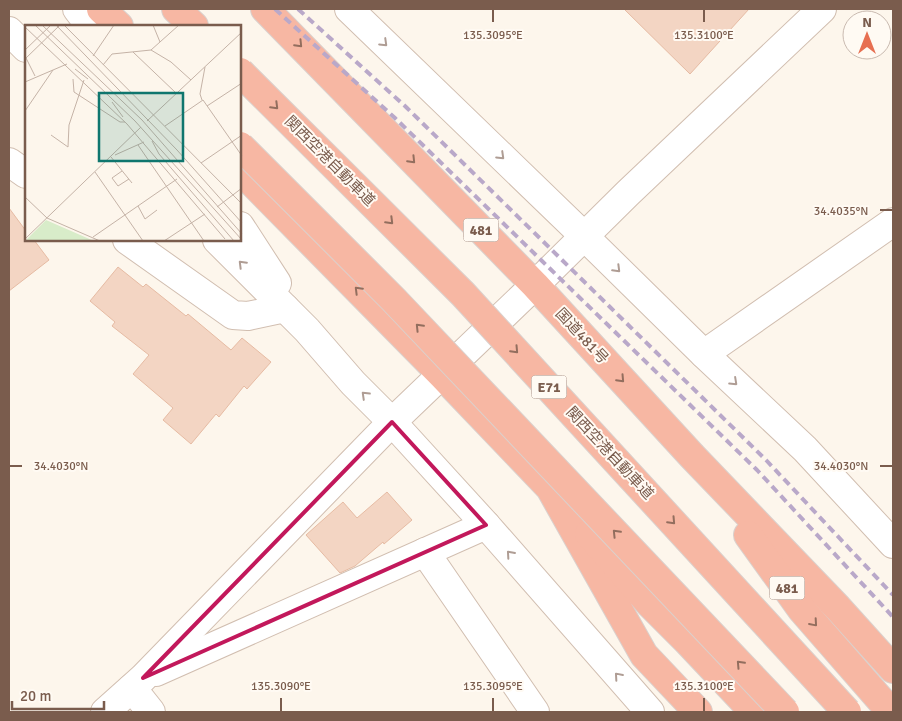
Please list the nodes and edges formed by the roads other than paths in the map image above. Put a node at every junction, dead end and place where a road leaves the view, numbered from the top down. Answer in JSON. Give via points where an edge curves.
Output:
{"nodes":[{"id":1,"x":77,"y":9,"type":"edge"},
{"id":2,"x":81,"y":9,"type":"edge"},
{"id":3,"x":101,"y":9,"type":"edge"},
{"id":4,"x":176,"y":9,"type":"edge"},
{"id":5,"x":265,"y":9,"type":"edge"},
{"id":6,"x":349,"y":9,"type":"edge"},
{"id":7,"x":822,"y":9,"type":"edge"},
{"id":8,"x":89,"y":25,"type":"edge"},
{"id":9,"x":97,"y":25,"type":"edge"},
{"id":10,"x":118,"y":25,"type":"edge"},
{"id":11,"x":193,"y":25,"type":"edge"},
{"id":12,"x":9,"y":31,"type":"edge"},
{"id":13,"x":25,"y":47,"type":"edge"},
{"id":14,"x":241,"y":73,"type":"edge"},
{"id":15,"x":241,"y":147,"type":"edge"},
{"id":16,"x":9,"y":162,"type":"edge"},
{"id":17,"x":241,"y":171,"type":"edge"},
{"id":18,"x":25,"y":173,"type":"edge"},
{"id":19,"x":893,"y":222,"type":"edge"},
{"id":20,"x":241,"y":228,"type":"edge"},
{"id":21,"x":584,"y":236,"type":"junction"},
{"id":22,"x":128,"y":241,"type":"edge"},
{"id":23,"x":218,"y":241,"type":"edge"},
{"id":24,"x":535,"y":285,"type":"junction"},
{"id":25,"x":285,"y":308,"type":"junction"},
{"id":26,"x":307,"y":330,"type":"junction"},
{"id":27,"x":704,"y":354,"type":"junction"},
{"id":28,"x":442,"y":375,"type":"junction"},
{"id":29,"x":392,"y":422,"type":"junction"},
{"id":30,"x":692,"y":456,"type":"junction"},
{"id":31,"x":550,"y":488,"type":"junction"},
{"id":32,"x":486,"y":525,"type":"junction"},
{"id":33,"x":893,"y":544,"type":"edge"},
{"id":34,"x":425,"y":552,"type":"junction"},
{"id":35,"x":893,"y":669,"type":"edge"},
{"id":36,"x":138,"y":683,"type":"junction"},
{"id":37,"x":105,"y":712,"type":"edge"},
{"id":38,"x":151,"y":712,"type":"edge"},
{"id":39,"x":535,"y":712,"type":"edge"},
{"id":40,"x":650,"y":712,"type":"edge"},
{"id":41,"x":698,"y":712,"type":"edge"},
{"id":42,"x":754,"y":712,"type":"edge"},
{"id":43,"x":785,"y":712,"type":"edge"},
{"id":44,"x":848,"y":712,"type":"edge"},
{"id":45,"x":891,"y":712,"type":"edge"}],
"edges":[{"from":1,"to":8,"type":"street"},
{"from":2,"to":9,"type":"highway"},
{"from":3,"to":10,"type":"highway"},
{"from":4,"to":11,"type":"highway"},
{"from":5,"to":24,"type":"highway","name":"国道481号","number":"481","one_way":true},
{"from":6,"to":21,"type":"street","one_way":true},
{"from":7,"to":21,"type":"street"},
{"from":12,"to":13,"type":"street"},
{"from":14,"to":44,"type":"highway","name":"関西空港自動車道","number":"E71","one_way":true,"bridge":true,"via":[[463,294]]},
{"from":43,"to":15,"type":"highway","one_way":true,"bridge":true,"via":[[393,299]]},
{"from":16,"to":18,"type":"street"},
{"from":28,"to":17,"type":"highway","one_way":true},
{"from":19,"to":27,"type":"street"},
{"from":20,"to":26,"type":"street"},
{"from":21,"to":24,"type":"street"},
{"from":21,"to":27,"type":"street","one_way":true},
{"from":22,"to":25,"type":"street","via":[[233,315],[248,316]]},
{"from":25,"to":23,"type":"street","one_way":true},
{"from":24,"to":28,"type":"street"},
{"from":24,"to":30,"type":"highway","name":"国道481号","number":"481","one_way":true},
{"from":25,"to":26,"type":"street"},
{"from":29,"to":26,"type":"street","one_way":true,"via":[[353,384]]},
{"from":27,"to":33,"type":"street","one_way":true,"via":[[805,449]]},
{"from":28,"to":29,"type":"street"},
{"from":28,"to":31,"type":"highway"},
{"from":29,"to":32,"type":"street"},
{"from":29,"to":36,"type":"street"},
{"from":30,"to":35,"type":"highway","name":"国道481号","number":"481"},
{"from":30,"to":45,"type":"highway","number":"481","one_way":true,"via":[[802,610]]},
{"from":31,"to":41,"type":"highway","via":[[644,654]]},
{"from":31,"to":42,"type":"highway","via":[[650,604]]},
{"from":32,"to":34,"type":"street"},
{"from":40,"to":32,"type":"street","one_way":true},
{"from":34,"to":36,"type":"street"},
{"from":34,"to":39,"type":"street"},
{"from":36,"to":37,"type":"street"},
{"from":36,"to":38,"type":"street"}]}
